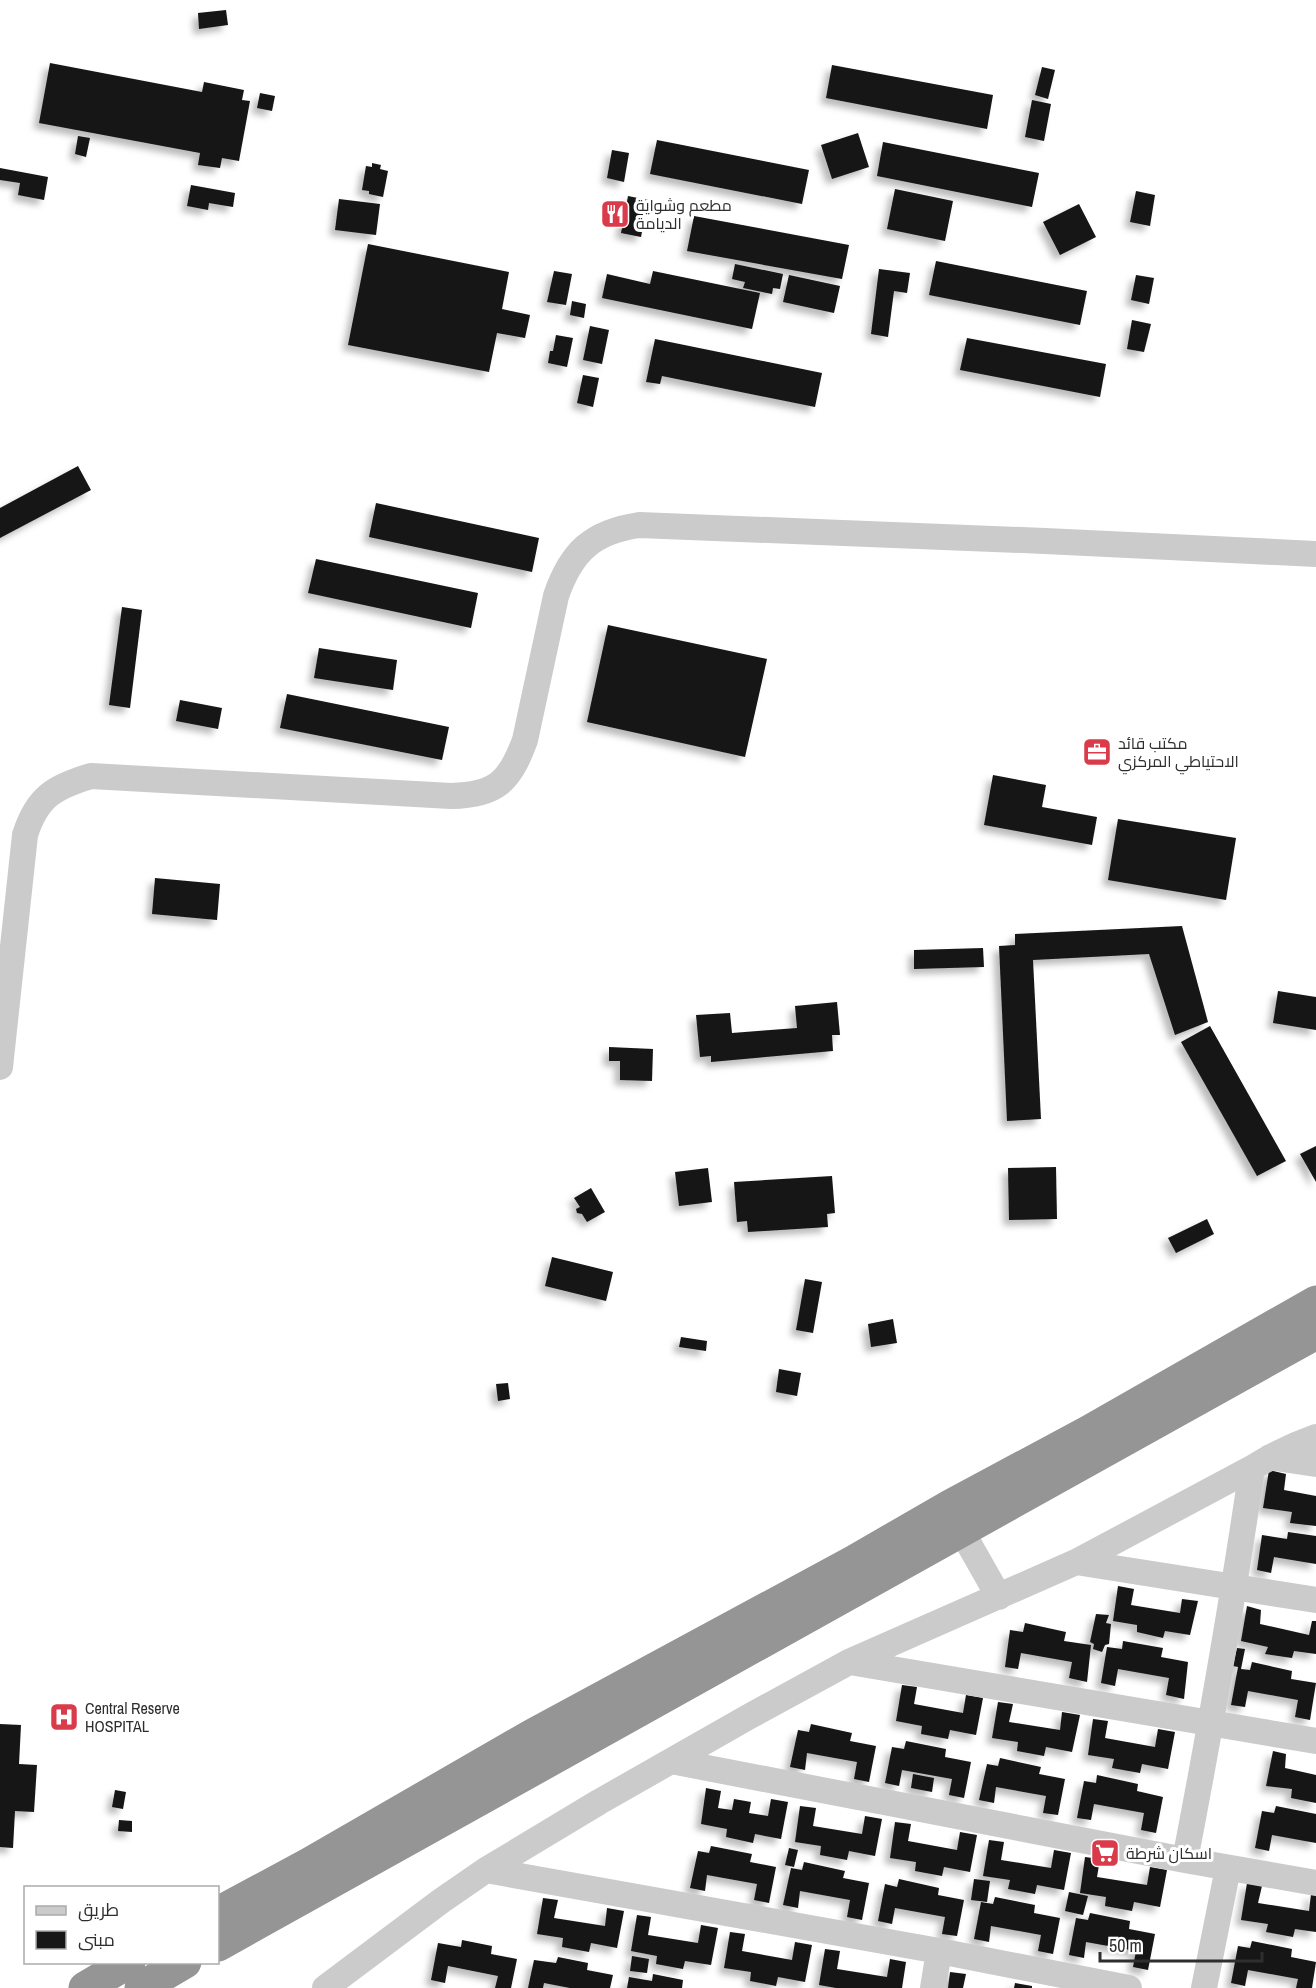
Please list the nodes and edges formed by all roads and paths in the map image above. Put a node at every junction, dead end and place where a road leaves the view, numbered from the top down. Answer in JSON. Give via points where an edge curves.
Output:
{"nodes":[{"id":1,"x":1316,"y":554,"type":"edge"},
{"id":2,"x":0,"y":1067,"type":"edge"},
{"id":3,"x":1316,"y":1302,"type":"edge"},
{"id":4,"x":1316,"y":1333,"type":"edge"},
{"id":5,"x":1316,"y":1437,"type":"edge"},
{"id":6,"x":1261,"y":1462,"type":"junction"},
{"id":7,"x":1316,"y":1464,"type":"edge"},
{"id":8,"x":961,"y":1530,"type":"junction"},
{"id":9,"x":1076,"y":1562,"type":"junction"},
{"id":10,"x":1235,"y":1586,"type":"junction"},
{"id":11,"x":999,"y":1597,"type":"junction"},
{"id":12,"x":1316,"y":1600,"type":"edge"},
{"id":13,"x":849,"y":1662,"type":"junction"},
{"id":14,"x":1212,"y":1723,"type":"junction"},
{"id":15,"x":1316,"y":1741,"type":"edge"},
{"id":16,"x":671,"y":1761,"type":"junction"},
{"id":17,"x":1185,"y":1860,"type":"junction"},
{"id":18,"x":1228,"y":1868,"type":"junction"},
{"id":19,"x":486,"y":1870,"type":"junction"},
{"id":20,"x":1316,"y":1882,"type":"edge"},
{"id":21,"x":219,"y":1912,"type":"edge"},
{"id":22,"x":219,"y":1944,"type":"edge"},
{"id":23,"x":939,"y":1951,"type":"junction"},
{"id":24,"x":126,"y":1964,"type":"edge"},
{"id":25,"x":182,"y":1964,"type":"edge"},
{"id":26,"x":329,"y":1985,"type":"edge"},
{"id":27,"x":85,"y":1988,"type":"edge"},
{"id":28,"x":141,"y":1988,"type":"edge"},
{"id":29,"x":363,"y":1988,"type":"edge"},
{"id":30,"x":933,"y":1988,"type":"edge"},
{"id":31,"x":1129,"y":1988,"type":"edge"},
{"id":32,"x":1204,"y":1988,"type":"edge"}],
"edges":[{"from":1,"to":2,"type":"street","via":[[830,532],[639,525],[619,528],[595,539],[564,573],[525,740],[506,779],[491,788],[473,795],[451,796],[91,776],[68,783],[49,795],[32,813],[25,835]]},
{"from":3,"to":21,"type":"highway"},
{"from":4,"to":8,"type":"highway"},
{"from":5,"to":6,"type":"street"},
{"from":6,"to":7,"type":"street"},
{"from":6,"to":9,"type":"street"},
{"from":6,"to":10,"type":"street"},
{"from":8,"to":11,"type":"street"},
{"from":8,"to":22,"type":"highway"},
{"from":9,"to":10,"type":"street"},
{"from":9,"to":11,"type":"street"},
{"from":10,"to":12,"type":"street"},
{"from":10,"to":14,"type":"street"},
{"from":11,"to":13,"type":"street"},
{"from":13,"to":14,"type":"street"},
{"from":13,"to":16,"type":"street"},
{"from":14,"to":15,"type":"street"},
{"from":14,"to":17,"type":"street"},
{"from":16,"to":17,"type":"street"},
{"from":16,"to":19,"type":"street"},
{"from":17,"to":18,"type":"street"},
{"from":18,"to":20,"type":"street"},
{"from":18,"to":32,"type":"street"},
{"from":19,"to":23,"type":"street"},
{"from":19,"to":26,"type":"street"},
{"from":23,"to":30,"type":"street"},
{"from":23,"to":31,"type":"street"},
{"from":24,"to":27,"type":"highway"},
{"from":25,"to":28,"type":"highway"},
{"from":26,"to":29,"type":"street"}]}
